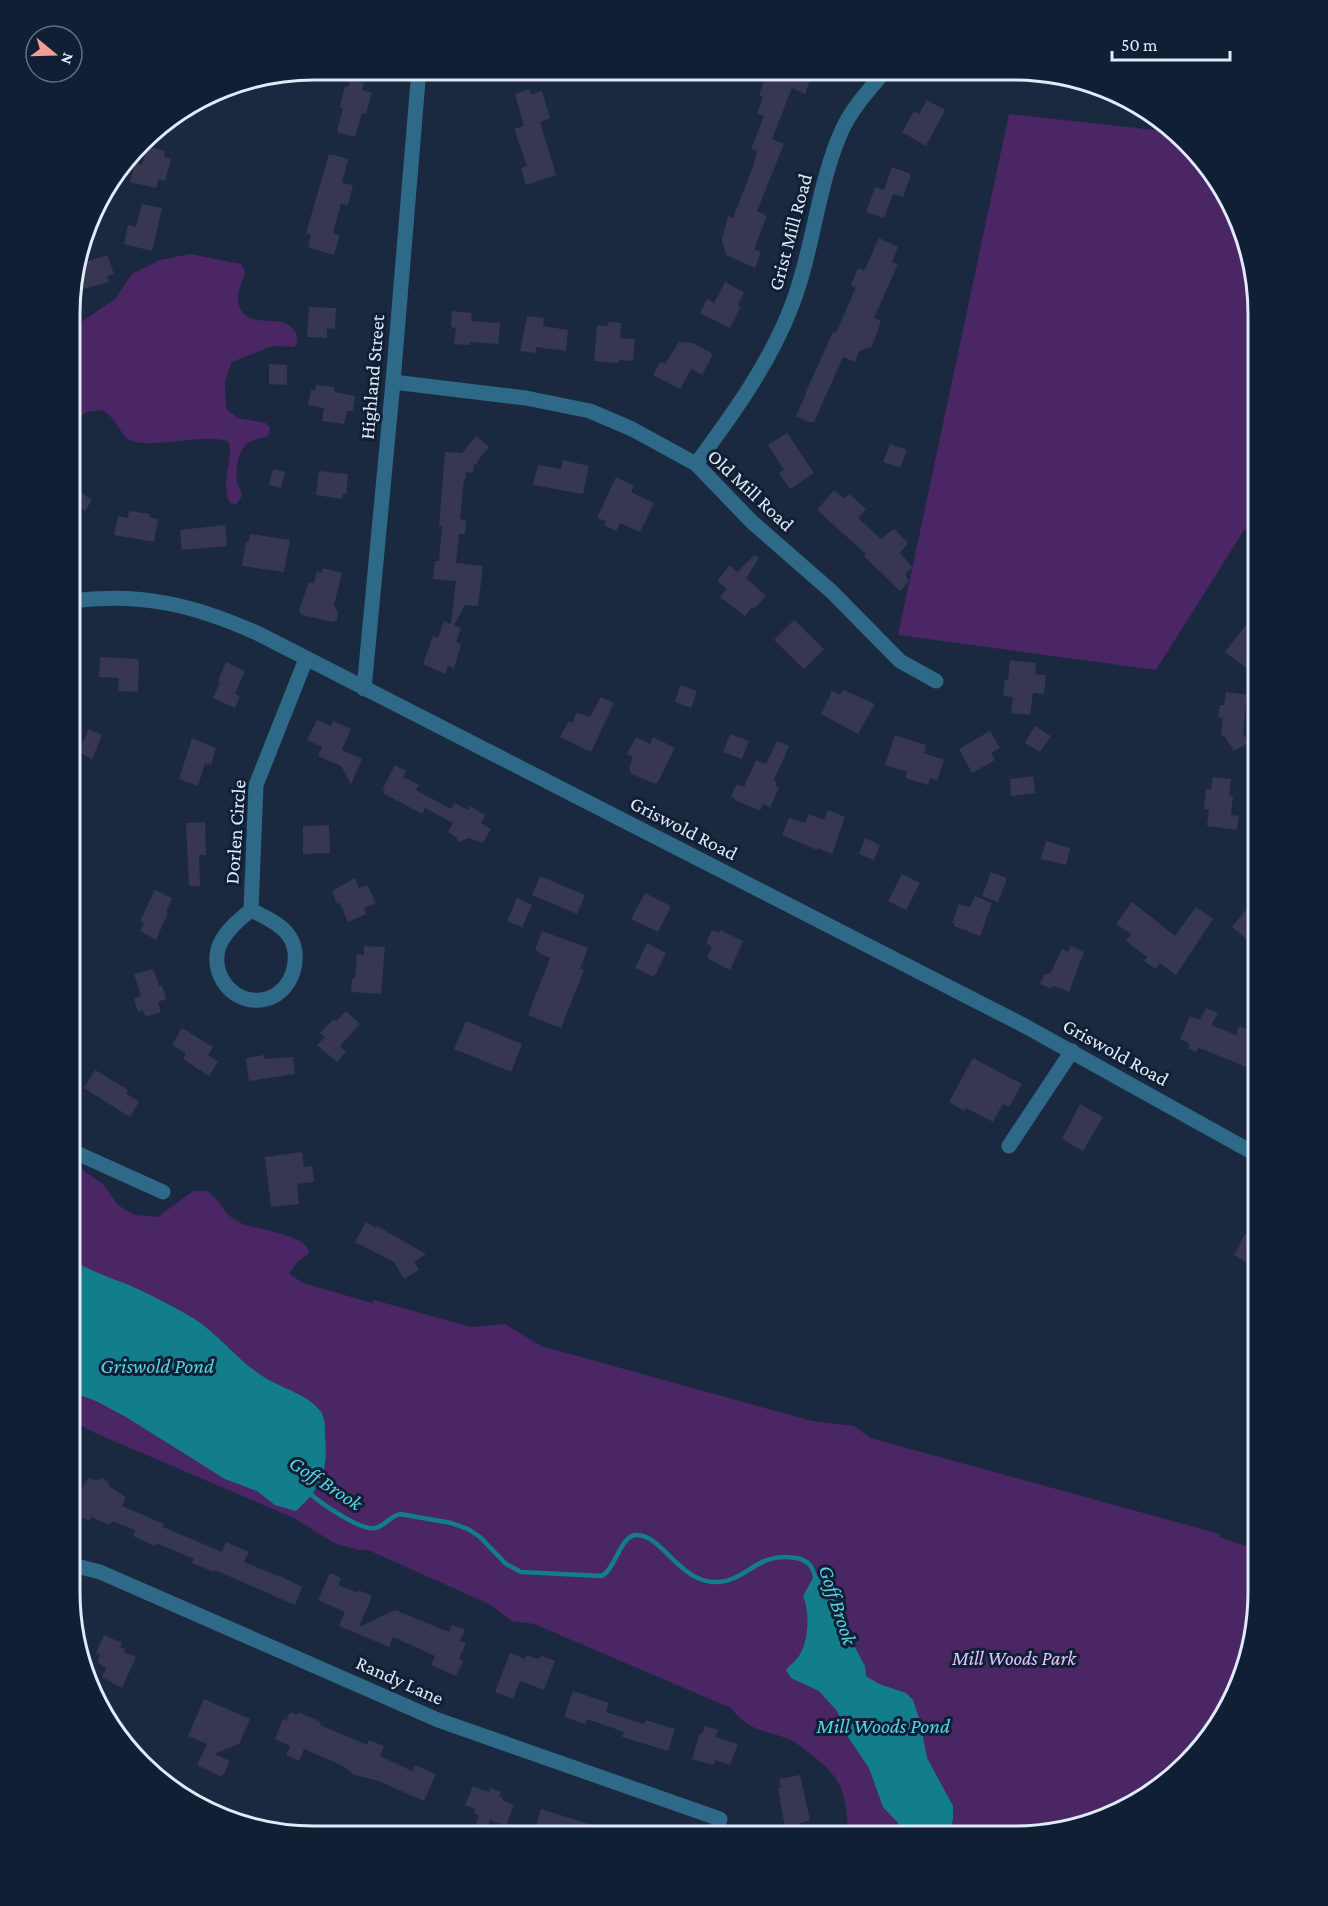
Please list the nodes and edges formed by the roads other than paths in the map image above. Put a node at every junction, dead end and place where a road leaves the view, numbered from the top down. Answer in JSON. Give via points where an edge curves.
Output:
{"nodes":[{"id":1,"x":418,"y":80,"type":"edge"},
{"id":2,"x":878,"y":80,"type":"edge"},
{"id":3,"x":393,"y":382,"type":"junction"},
{"id":4,"x":696,"y":464,"type":"junction"},
{"id":5,"x":80,"y":600,"type":"edge"},
{"id":6,"x":306,"y":659,"type":"junction"},
{"id":7,"x":936,"y":681,"type":"dead end"},
{"id":8,"x":364,"y":688,"type":"junction"},
{"id":9,"x":251,"y":910,"type":"junction"},
{"id":10,"x":1072,"y":1051,"type":"junction"},
{"id":11,"x":1009,"y":1146,"type":"dead end"},
{"id":12,"x":1248,"y":1150,"type":"edge"},
{"id":13,"x":80,"y":1155,"type":"edge"},
{"id":14,"x":163,"y":1192,"type":"dead end"},
{"id":15,"x":80,"y":1567,"type":"edge"},
{"id":16,"x":718,"y":1827,"type":"edge"}],
"edges":[{"from":1,"to":3,"type":"street","name":"Highland Street"},
{"from":2,"to":4,"type":"street","name":"Grist Mill Road","via":[[843,128],[821,188],[811,246],[768,359]]},
{"from":3,"to":4,"type":"street","name":"Old Mill Road","via":[[526,398],[590,411]]},
{"from":3,"to":8,"type":"street","name":"Highland Street"},
{"from":4,"to":7,"type":"street","name":"Old Mill Road","via":[[900,661]]},
{"from":5,"to":6,"type":"street","name":"Griswold Road","via":[[137,599],[190,607],[242,626]]},
{"from":6,"to":8,"type":"street","name":"Griswold Road"},
{"from":6,"to":9,"type":"street","name":"Dorlen Circle","via":[[256,785]]},
{"from":8,"to":10,"type":"street","name":"Griswold Road"},
{"from":9,"to":9,"type":"street","name":"Dorlen Circle","via":[[287,933],[296,950],[289,982],[278,994],[261,1000],[243,998],[227,988],[216,957],[221,941]]},
{"from":10,"to":11,"type":"street"},
{"from":10,"to":12,"type":"street","name":"Griswold Road"},
{"from":13,"to":14,"type":"street"},
{"from":15,"to":16,"type":"street","name":"Randy Lane","via":[[100,1572],[438,1720],[720,1819]]}]}
